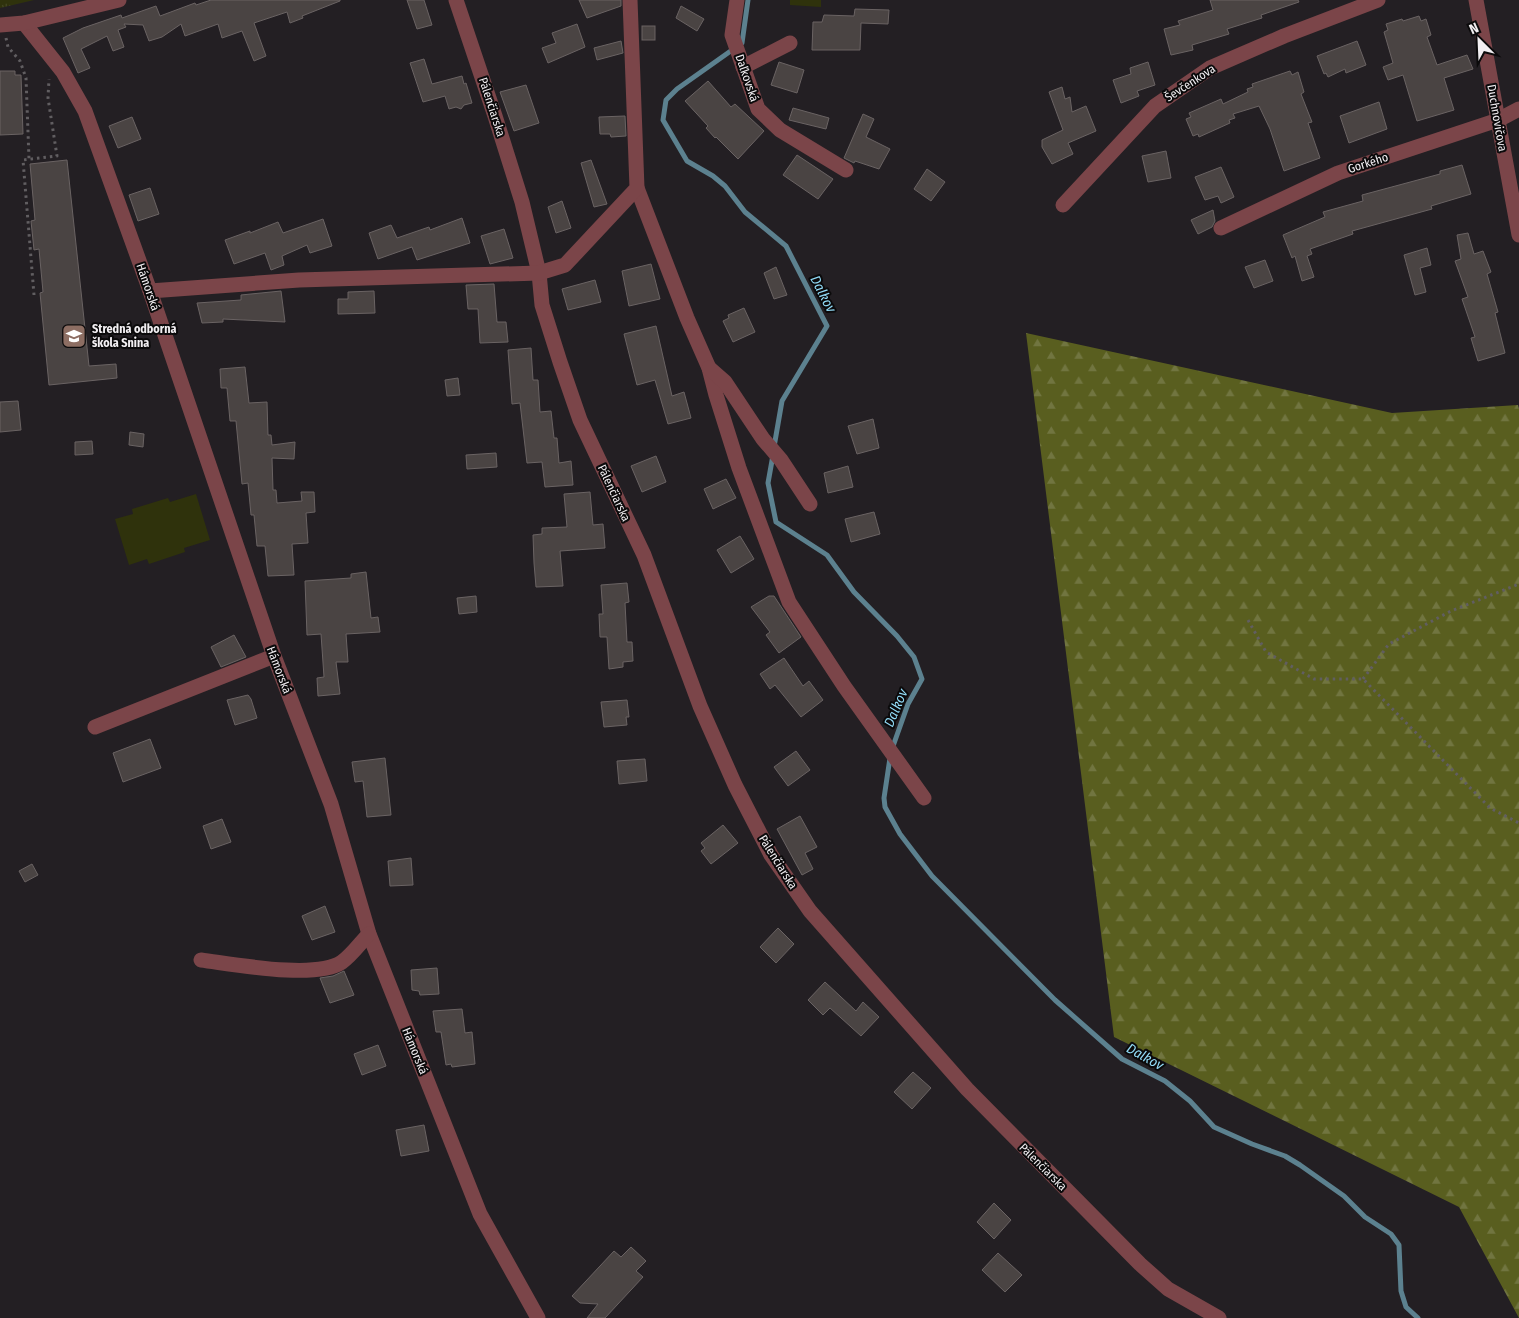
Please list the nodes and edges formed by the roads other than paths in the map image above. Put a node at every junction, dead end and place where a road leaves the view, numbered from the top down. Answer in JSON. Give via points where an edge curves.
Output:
{"nodes":[{"id":1,"x":119,"y":0,"type":"edge"},
{"id":2,"x":456,"y":0,"type":"edge"},
{"id":3,"x":737,"y":0,"type":"edge"},
{"id":4,"x":1378,"y":0,"type":"edge"},
{"id":5,"x":1476,"y":0,"type":"edge"},
{"id":6,"x":631,"y":1,"type":"edge"},
{"id":7,"x":24,"y":23,"type":"junction"},
{"id":8,"x":2,"y":30,"type":"edge"},
{"id":9,"x":790,"y":43,"type":"dead end"},
{"id":10,"x":741,"y":62,"type":"junction"},
{"id":11,"x":1519,"y":109,"type":"edge"},
{"id":12,"x":1498,"y":120,"type":"junction"},
{"id":13,"x":846,"y":170,"type":"dead end"},
{"id":14,"x":637,"y":188,"type":"junction"},
{"id":15,"x":1063,"y":205,"type":"dead end"},
{"id":16,"x":1221,"y":228,"type":"dead end"},
{"id":17,"x":1519,"y":235,"type":"edge"},
{"id":18,"x":539,"y":273,"type":"junction"},
{"id":19,"x":150,"y":291,"type":"junction"},
{"id":20,"x":709,"y":368,"type":"junction"},
{"id":21,"x":810,"y":504,"type":"dead end"},
{"id":22,"x":274,"y":656,"type":"junction"},
{"id":23,"x":95,"y":727,"type":"dead end"},
{"id":24,"x":924,"y":798,"type":"dead end"},
{"id":25,"x":369,"y":934,"type":"junction"},
{"id":26,"x":201,"y":960,"type":"dead end"},
{"id":27,"x":538,"y":1318,"type":"edge"},
{"id":28,"x":1219,"y":1318,"type":"edge"}],
"edges":[{"from":1,"to":7,"type":"street"},
{"from":2,"to":18,"type":"street","name":"Pálenčiarska","via":[[519,193]]},
{"from":3,"to":10,"type":"street","name":"Daľkovská","via":[[732,35]]},
{"from":4,"to":15,"type":"street","name":"Ševčenkova","via":[[1210,68],[1155,106]]},
{"from":5,"to":12,"type":"street","name":"Duchnovičova"},
{"from":6,"to":14,"type":"street"},
{"from":7,"to":8,"type":"street"},
{"from":7,"to":19,"type":"street","name":"Hámorská","via":[[63,72],[85,111]]},
{"from":9,"to":10,"type":"street"},
{"from":10,"to":13,"type":"street","name":"Daľkovská","via":[[758,109],[780,130]]},
{"from":11,"to":12,"type":"street","name":"Gorkého"},
{"from":12,"to":16,"type":"street","name":"Gorkého","via":[[1338,172]]},
{"from":12,"to":17,"type":"street","name":"Duchnovičova"},
{"from":14,"to":18,"type":"street","via":[[565,265]]},
{"from":14,"to":20,"type":"street"},
{"from":18,"to":19,"type":"street","via":[[300,280]]},
{"from":18,"to":28,"type":"street","name":"Pálenčiarska","via":[[542,305],[580,420],[644,555],[700,706],[771,855],[810,911],[974,1096],[1140,1264],[1168,1289]]},
{"from":19,"to":22,"type":"street","name":"Hámorská"},
{"from":20,"to":21,"type":"street","via":[[725,382]]},
{"from":20,"to":24,"type":"street","via":[[739,468],[789,602]]},
{"from":22,"to":23,"type":"street"},
{"from":22,"to":25,"type":"street","name":"Hámorská","via":[[331,804]]},
{"from":25,"to":26,"type":"street","via":[[342,962],[316,970],[270,969]]},
{"from":25,"to":27,"type":"street","name":"Hámorská","via":[[480,1214]]}]}
